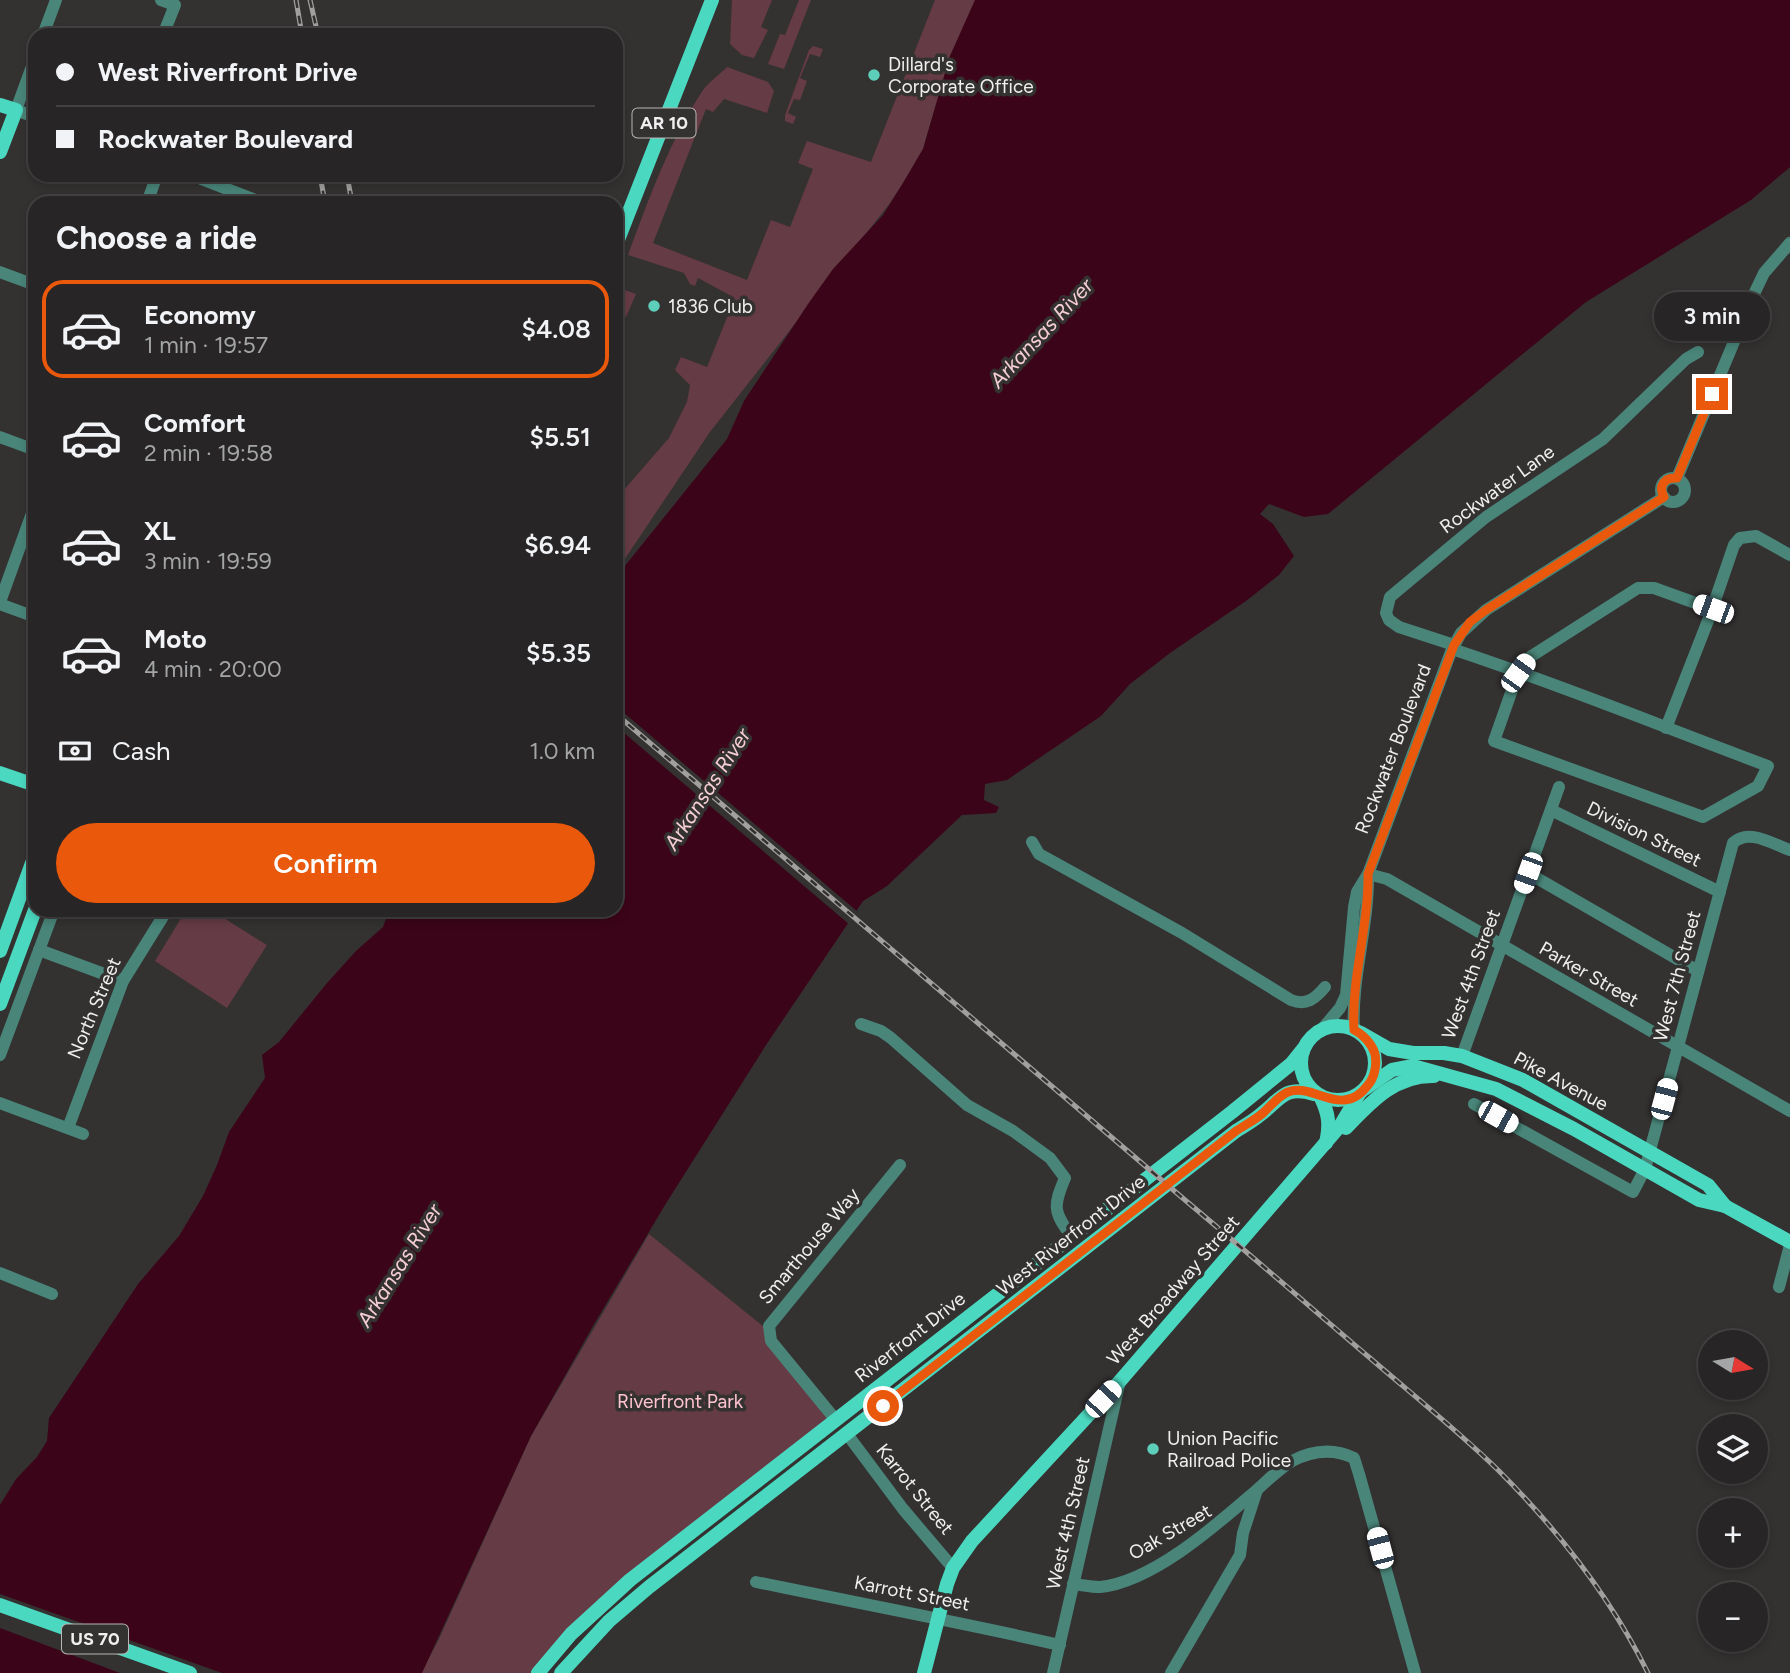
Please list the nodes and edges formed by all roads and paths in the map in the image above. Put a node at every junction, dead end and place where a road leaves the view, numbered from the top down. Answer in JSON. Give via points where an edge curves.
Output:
{"nodes":[{"id":1,"x":56,"y":0,"type":"edge"},
{"id":2,"x":161,"y":0,"type":"edge"},
{"id":3,"x":712,"y":0,"type":"edge"},
{"id":4,"x":46,"y":28,"type":"edge"},
{"id":5,"x":166,"y":28,"type":"edge"},
{"id":6,"x":28,"y":77,"type":"edge"},
{"id":7,"x":0,"y":105,"type":"edge"},
{"id":8,"x":16,"y":110,"type":"junction"},
{"id":9,"x":28,"y":114,"type":"edge"},
{"id":10,"x":0,"y":152,"type":"edge"},
{"id":11,"x":209,"y":182,"type":"edge"},
{"id":12,"x":246,"y":196,"type":"edge"},
{"id":13,"x":623,"y":227,"type":"edge"},
{"id":14,"x":1790,"y":243,"type":"edge"},
{"id":15,"x":0,"y":272,"type":"edge"},
{"id":16,"x":28,"y":282,"type":"edge"},
{"id":17,"x":1698,"y":352,"type":"dead end"},
{"id":18,"x":0,"y":437,"type":"edge"},
{"id":19,"x":28,"y":447,"type":"edge"},
{"id":20,"x":1677,"y":478,"type":"junction"},
{"id":21,"x":1664,"y":497,"type":"junction"},
{"id":22,"x":28,"y":525,"type":"edge"},
{"id":23,"x":1790,"y":555,"type":"edge"},
{"id":24,"x":0,"y":603,"type":"edge"},
{"id":25,"x":1713,"y":609,"type":"junction"},
{"id":26,"x":28,"y":614,"type":"edge"},
{"id":27,"x":1453,"y":647,"type":"junction"},
{"id":28,"x":1518,"y":673,"type":"junction"},
{"id":29,"x":1666,"y":728,"type":"junction"},
{"id":30,"x":0,"y":773,"type":"edge"},
{"id":31,"x":28,"y":783,"type":"edge"},
{"id":32,"x":1559,"y":787,"type":"dead end"},
{"id":33,"x":1551,"y":810,"type":"junction"},
{"id":34,"x":1032,"y":842,"type":"dead end"},
{"id":35,"x":1786,"y":848,"type":"edge"},
{"id":36,"x":1528,"y":873,"type":"junction"},
{"id":37,"x":28,"y":874,"type":"edge"},
{"id":38,"x":1368,"y":874,"type":"junction"},
{"id":39,"x":1720,"y":892,"type":"junction"},
{"id":40,"x":32,"y":917,"type":"edge"},
{"id":41,"x":51,"y":917,"type":"edge"},
{"id":42,"x":163,"y":917,"type":"edge"},
{"id":43,"x":1502,"y":945,"type":"junction"},
{"id":44,"x":39,"y":950,"type":"junction"},
{"id":45,"x":0,"y":951,"type":"edge"},
{"id":46,"x":1698,"y":971,"type":"junction"},
{"id":47,"x":123,"y":981,"type":"junction"},
{"id":48,"x":1325,"y":987,"type":"dead end"},
{"id":49,"x":0,"y":1004,"type":"edge"},
{"id":50,"x":861,"y":1024,"type":"dead end"},
{"id":51,"x":1323,"y":1028,"type":"junction"},
{"id":52,"x":1358,"y":1031,"type":"junction"},
{"id":53,"x":1678,"y":1047,"type":"junction"},
{"id":54,"x":1303,"y":1049,"type":"junction"},
{"id":55,"x":0,"y":1055,"type":"edge"},
{"id":56,"x":1462,"y":1056,"type":"junction"},
{"id":57,"x":1449,"y":1076,"type":"junction"},
{"id":58,"x":1362,"y":1091,"type":"junction"},
{"id":59,"x":1318,"y":1096,"type":"junction"},
{"id":60,"x":0,"y":1103,"type":"edge"},
{"id":61,"x":1474,"y":1104,"type":"dead end"},
{"id":62,"x":1790,"y":1111,"type":"edge"},
{"id":63,"x":68,"y":1128,"type":"junction"},
{"id":64,"x":83,"y":1134,"type":"dead end"},
{"id":65,"x":1326,"y":1143,"type":"junction"},
{"id":66,"x":1649,"y":1152,"type":"junction"},
{"id":67,"x":900,"y":1165,"type":"dead end"},
{"id":68,"x":1645,"y":1169,"type":"junction"},
{"id":69,"x":1725,"y":1206,"type":"junction"},
{"id":70,"x":1072,"y":1237,"type":"junction"},
{"id":71,"x":1790,"y":1243,"type":"edge"},
{"id":72,"x":0,"y":1273,"type":"edge"},
{"id":73,"x":1779,"y":1287,"type":"dead end"},
{"id":74,"x":52,"y":1294,"type":"dead end"},
{"id":75,"x":1120,"y":1381,"type":"junction"},
{"id":76,"x":835,"y":1419,"type":"junction"},
{"id":77,"x":847,"y":1434,"type":"junction"},
{"id":78,"x":1257,"y":1490,"type":"junction"},
{"id":79,"x":1223,"y":1520,"type":"junction"},
{"id":80,"x":1243,"y":1533,"type":"junction"},
{"id":81,"x":953,"y":1568,"type":"junction"},
{"id":82,"x":756,"y":1581,"type":"dead end"},
{"id":83,"x":1073,"y":1584,"type":"junction"},
{"id":84,"x":0,"y":1605,"type":"edge"},
{"id":85,"x":938,"y":1618,"type":"junction"},
{"id":86,"x":1060,"y":1645,"type":"junction"},
{"id":87,"x":542,"y":1667,"type":"edge"},
{"id":88,"x":564,"y":1670,"type":"edge"},
{"id":89,"x":190,"y":1673,"type":"edge"},
{"id":90,"x":924,"y":1673,"type":"edge"},
{"id":91,"x":1053,"y":1673,"type":"edge"},
{"id":92,"x":1171,"y":1673,"type":"edge"},
{"id":93,"x":1415,"y":1673,"type":"edge"}],
"edges":[{"from":1,"to":4,"type":"street"},
{"from":2,"to":5,"type":"street","via":[[175,5]]},
{"from":3,"to":13,"type":"main road","number":"AR 10"},
{"from":6,"to":8,"type":"street"},
{"from":7,"to":8,"type":"main road"},
{"from":8,"to":9,"type":"street"},
{"from":8,"to":10,"type":"main road"},
{"from":11,"to":12,"type":"street"},
{"from":14,"to":20,"type":"street","name":"Rockwater Boulevard","via":[[1777,255],[1754,294]]},
{"from":15,"to":16,"type":"street"},
{"from":17,"to":27,"type":"street","name":"Rockwater Lane","via":[[1603,439],[1486,517],[1390,597],[1389,620]]},
{"from":18,"to":19,"type":"street"},
{"from":20,"to":21,"type":"street","name":"Rockwater Boulevard","via":[[1663,483]]},
{"from":20,"to":21,"type":"street","name":"Rockwater Boulevard","via":[[1686,489],[1682,499],[1672,502]]},
{"from":21,"to":27,"type":"street","name":"Rockwater Boulevard","via":[[1486,610],[1470,622]]},
{"from":22,"to":24,"type":"street"},
{"from":23,"to":25,"type":"street","via":[[1756,536],[1740,538]]},
{"from":24,"to":26,"type":"street"},
{"from":25,"to":28,"type":"street","via":[[1654,588],[1638,588],[1530,657]]},
{"from":25,"to":29,"type":"street"},
{"from":27,"to":28,"type":"street"},
{"from":27,"to":38,"type":"street","name":"Rockwater Boulevard"},
{"from":28,"to":29,"type":"street"},
{"from":28,"to":29,"type":"street","via":[[1494,741],[1507,746],[1703,817],[1758,786],[1768,766]]},
{"from":30,"to":31,"type":"main road"},
{"from":32,"to":33,"type":"street","name":"West 4th Street"},
{"from":33,"to":36,"type":"street","name":"West 4th Street"},
{"from":33,"to":39,"type":"street","name":"Division Street"},
{"from":34,"to":48,"type":"street","via":[[1050,860],[1291,1000],[1311,1001]]},
{"from":35,"to":39,"type":"street","name":"West 7th Street","via":[[1752,836],[1739,838],[1733,843]]},
{"from":36,"to":43,"type":"street","name":"West 4th Street"},
{"from":36,"to":46,"type":"street"},
{"from":37,"to":45,"type":"main road"},
{"from":38,"to":43,"type":"street","name":"Parker Street","via":[[1387,879]]},
{"from":38,"to":51,"type":"street","name":"Rockwater Boulevard","via":[[1354,907],[1344,1002]]},
{"from":38,"to":52,"type":"street","name":"Rockwater Boulevard","via":[[1354,1006]]},
{"from":39,"to":46,"type":"street","name":"West 7th Street"},
{"from":40,"to":49,"type":"main road"},
{"from":41,"to":44,"type":"street"},
{"from":42,"to":47,"type":"street","name":"North Street"},
{"from":43,"to":53,"type":"street","name":"Parker Street"},
{"from":43,"to":56,"type":"street","name":"West 4th Street"},
{"from":44,"to":47,"type":"street"},
{"from":44,"to":55,"type":"street"},
{"from":46,"to":53,"type":"street","name":"West 7th Street"},
{"from":47,"to":63,"type":"street","name":"North Street"},
{"from":50,"to":70,"type":"street","via":[[891,1038],[967,1105],[1049,1158],[1065,1178],[1056,1206]]},
{"from":51,"to":52,"type":"main road"},
{"from":51,"to":54,"type":"main road"},
{"from":52,"to":56,"type":"main road","name":"Pike Avenue","via":[[1378,1045],[1400,1052]]},
{"from":52,"to":58,"type":"main road","via":[[1371,1046],[1376,1062],[1371,1081]]},
{"from":53,"to":62,"type":"street","name":"Parker Street"},
{"from":53,"to":66,"type":"street","name":"West 7th Street"},
{"from":54,"to":59,"type":"main road","via":[[1300,1068]]},
{"from":54,"to":70,"type":"main road","name":"Riverfront Drive","via":[[1242,1104]]},
{"from":56,"to":66,"type":"main road","name":"Pike Avenue","via":[[1523,1080]]},
{"from":57,"to":58,"type":"main road","name":"Pike Avenue","via":[[1403,1067],[1384,1074]]},
{"from":57,"to":65,"type":"main road","via":[[1419,1077],[1393,1086],[1371,1100],[1344,1131]]},
{"from":57,"to":68,"type":"main road","name":"Pike Avenue","via":[[1515,1097]]},
{"from":58,"to":59,"type":"main road","via":[[1342,1100]]},
{"from":58,"to":65,"type":"main road","name":"West Broadway Street"},
{"from":59,"to":65,"type":"main road","via":[[1328,1114]]},
{"from":59,"to":77,"type":"main road","name":"West Riverfront Drive","via":[[1297,1090],[1285,1093]]},
{"from":60,"to":63,"type":"street"},
{"from":61,"to":68,"type":"street","via":[[1633,1192]]},
{"from":63,"to":64,"type":"street"},
{"from":65,"to":75,"type":"main road","name":"West Broadway Street"},
{"from":66,"to":68,"type":"street","name":"West 7th Street"},
{"from":66,"to":69,"type":"main road","name":"Pike Avenue","via":[[1708,1185]]},
{"from":67,"to":76,"type":"street","name":"Smarthouse Way","via":[[769,1326],[771,1341]]},
{"from":68,"to":69,"type":"main road","name":"Pike Avenue","via":[[1699,1200]]},
{"from":69,"to":71,"type":"main road","name":"Pike Avenue"},
{"from":70,"to":76,"type":"main road","name":"Riverfront Drive"},
{"from":71,"to":73,"type":"street"},
{"from":72,"to":74,"type":"street"},
{"from":75,"to":81,"type":"main road","name":"West Broadway Street","via":[[972,1541]]},
{"from":75,"to":83,"type":"street","name":"West 4th Street"},
{"from":76,"to":77,"type":"main road"},
{"from":76,"to":87,"type":"main road","name":"Riverfront Drive","via":[[622,1587],[584,1620]]},
{"from":77,"to":81,"type":"street","name":"Karrot Street"},
{"from":77,"to":88,"type":"main road","name":"West Riverfront Drive","via":[[629,1604]]},
{"from":78,"to":79,"type":"street"},
{"from":78,"to":80,"type":"street"},
{"from":78,"to":93,"type":"street","via":[[1287,1465],[1308,1455],[1332,1450],[1354,1458]]},
{"from":79,"to":80,"type":"street","name":"Oak Street"},
{"from":79,"to":83,"type":"street","name":"Oak Street","via":[[1145,1572],[1103,1587]]},
{"from":80,"to":92,"type":"street","via":[[1240,1555]]},
{"from":81,"to":85,"type":"main road","name":"West Broadway Street"},
{"from":82,"to":85,"type":"street","name":"Karrott Street"},
{"from":83,"to":86,"type":"street","name":"West 4th Street"},
{"from":84,"to":89,"type":"main road","number":"US 70"},
{"from":85,"to":86,"type":"street","name":"Karrott Street"},
{"from":85,"to":90,"type":"main road","name":"West Broadway Street"},
{"from":86,"to":91,"type":"street","name":"West 4th Street"}]}
